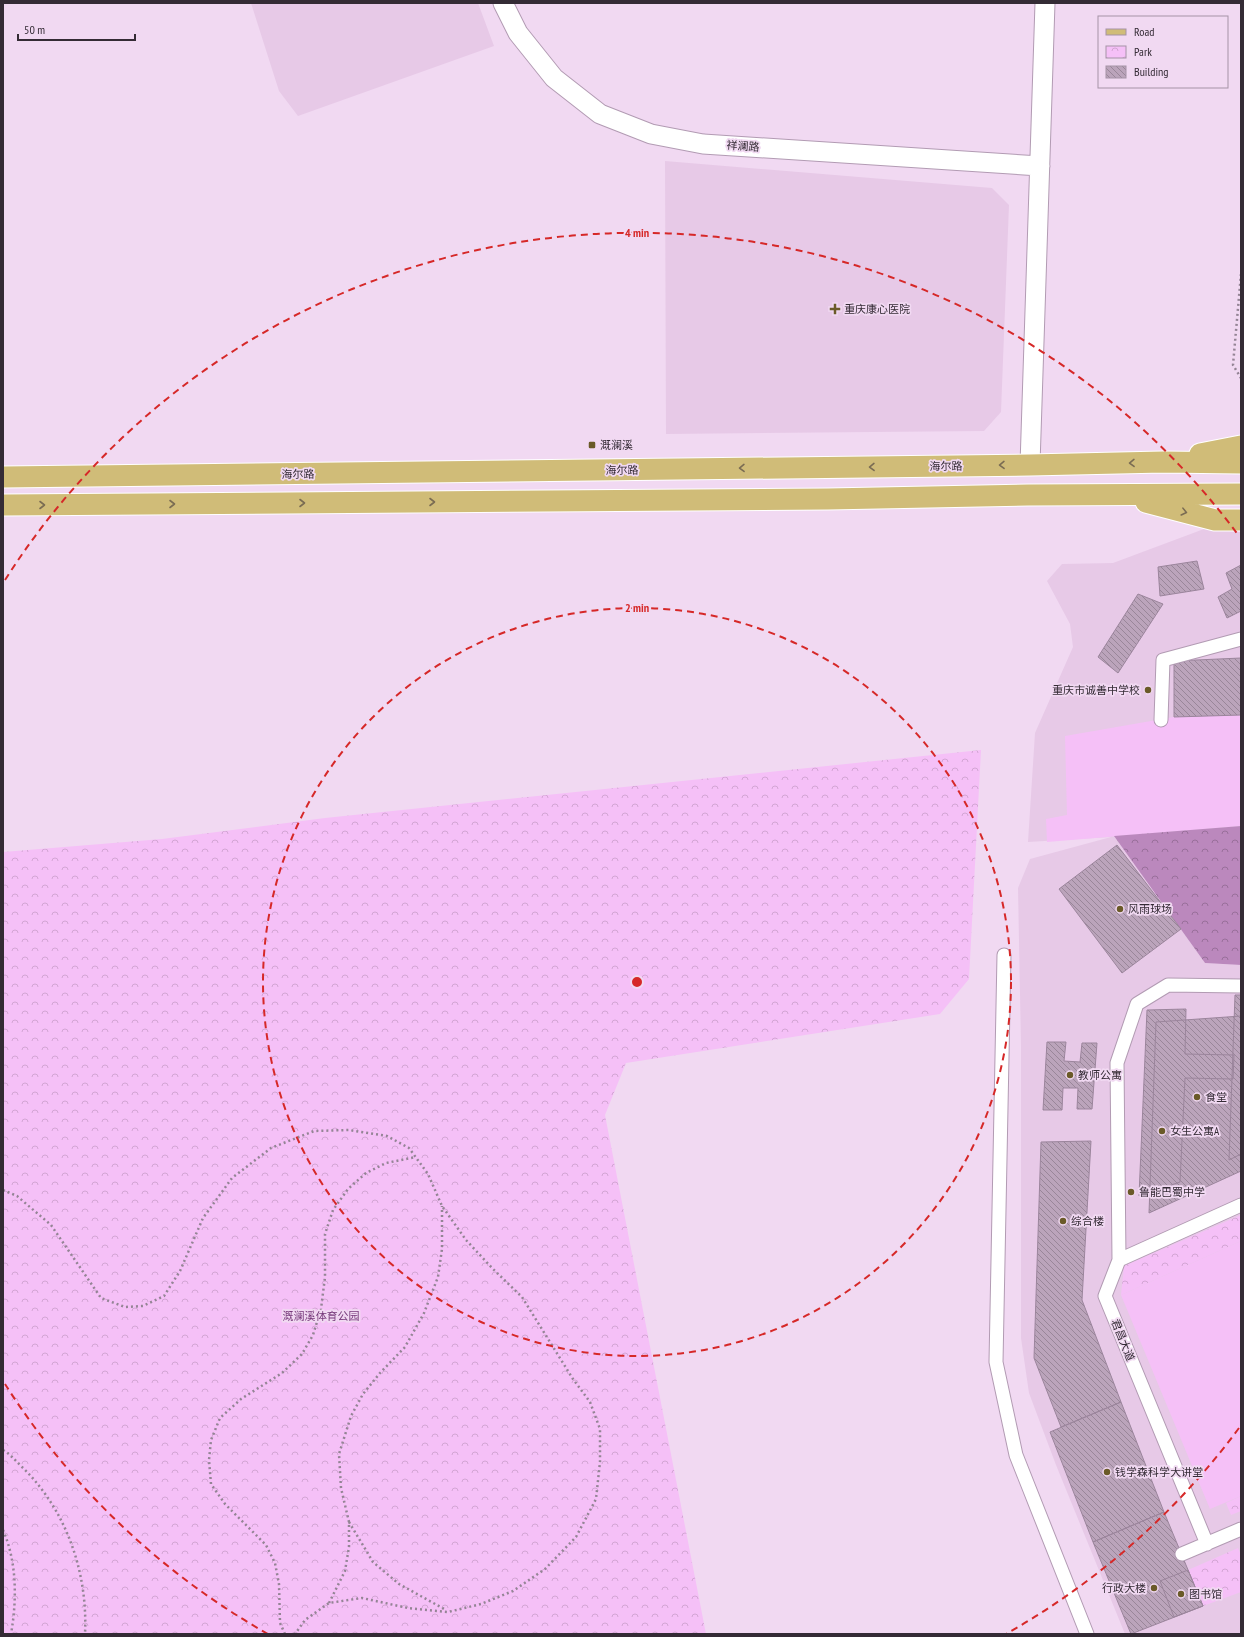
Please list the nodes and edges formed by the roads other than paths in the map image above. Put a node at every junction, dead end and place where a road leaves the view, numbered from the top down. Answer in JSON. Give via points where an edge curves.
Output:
{"nodes":[{"id":1,"x":503,"y":3,"type":"edge"},
{"id":2,"x":1045,"y":3,"type":"edge"},
{"id":3,"x":1040,"y":166,"type":"junction"},
{"id":4,"x":1241,"y":446,"type":"edge"},
{"id":5,"x":1163,"y":462,"type":"junction"},
{"id":6,"x":1241,"y":463,"type":"edge"},
{"id":7,"x":1030,"y":465,"type":"junction"},
{"id":8,"x":3,"y":477,"type":"edge"},
{"id":9,"x":1241,"y":494,"type":"edge"},
{"id":10,"x":1119,"y":495,"type":"junction"},
{"id":11,"x":3,"y":505,"type":"edge"},
{"id":12,"x":1241,"y":520,"type":"edge"},
{"id":13,"x":1241,"y":639,"type":"edge"},
{"id":14,"x":1161,"y":720,"type":"dead end"},
{"id":15,"x":1004,"y":955,"type":"dead end"},
{"id":16,"x":1241,"y":986,"type":"edge"},
{"id":17,"x":1241,"y":1205,"type":"edge"},
{"id":18,"x":1119,"y":1260,"type":"junction"},
{"id":19,"x":1240,"y":1531,"type":"edge"},
{"id":20,"x":1207,"y":1544,"type":"junction"},
{"id":21,"x":1182,"y":1554,"type":"dead end"},
{"id":22,"x":1087,"y":1634,"type":"edge"}],
"edges":[{"from":1,"to":3,"type":"street","name":"祥澜路","via":[[518,33],[554,78],[600,114],[651,134],[704,144]]},
{"from":2,"to":3,"type":"street"},
{"from":3,"to":7,"type":"street"},
{"from":4,"to":5,"type":"main road"},
{"from":5,"to":6,"type":"main road","name":"海尔路"},
{"from":5,"to":7,"type":"main road","name":"海尔路","one_way":true},
{"from":7,"to":8,"type":"main road","name":"海尔路","one_way":true},
{"from":9,"to":10,"type":"main road"},
{"from":11,"to":10,"type":"main road","one_way":true},
{"from":10,"to":12,"type":"main road","one_way":true,"via":[[1215,520]]},
{"from":13,"to":14,"type":"street","via":[[1163,660]]},
{"from":15,"to":22,"type":"street","via":[[996,1362],[1016,1456]]},
{"from":16,"to":18,"type":"street","via":[[1168,985],[1137,1004],[1117,1063]]},
{"from":17,"to":18,"type":"street"},
{"from":18,"to":20,"type":"street","name":"君昌大道","via":[[1105,1296]]},
{"from":19,"to":20,"type":"street"},
{"from":20,"to":21,"type":"street"}]}
